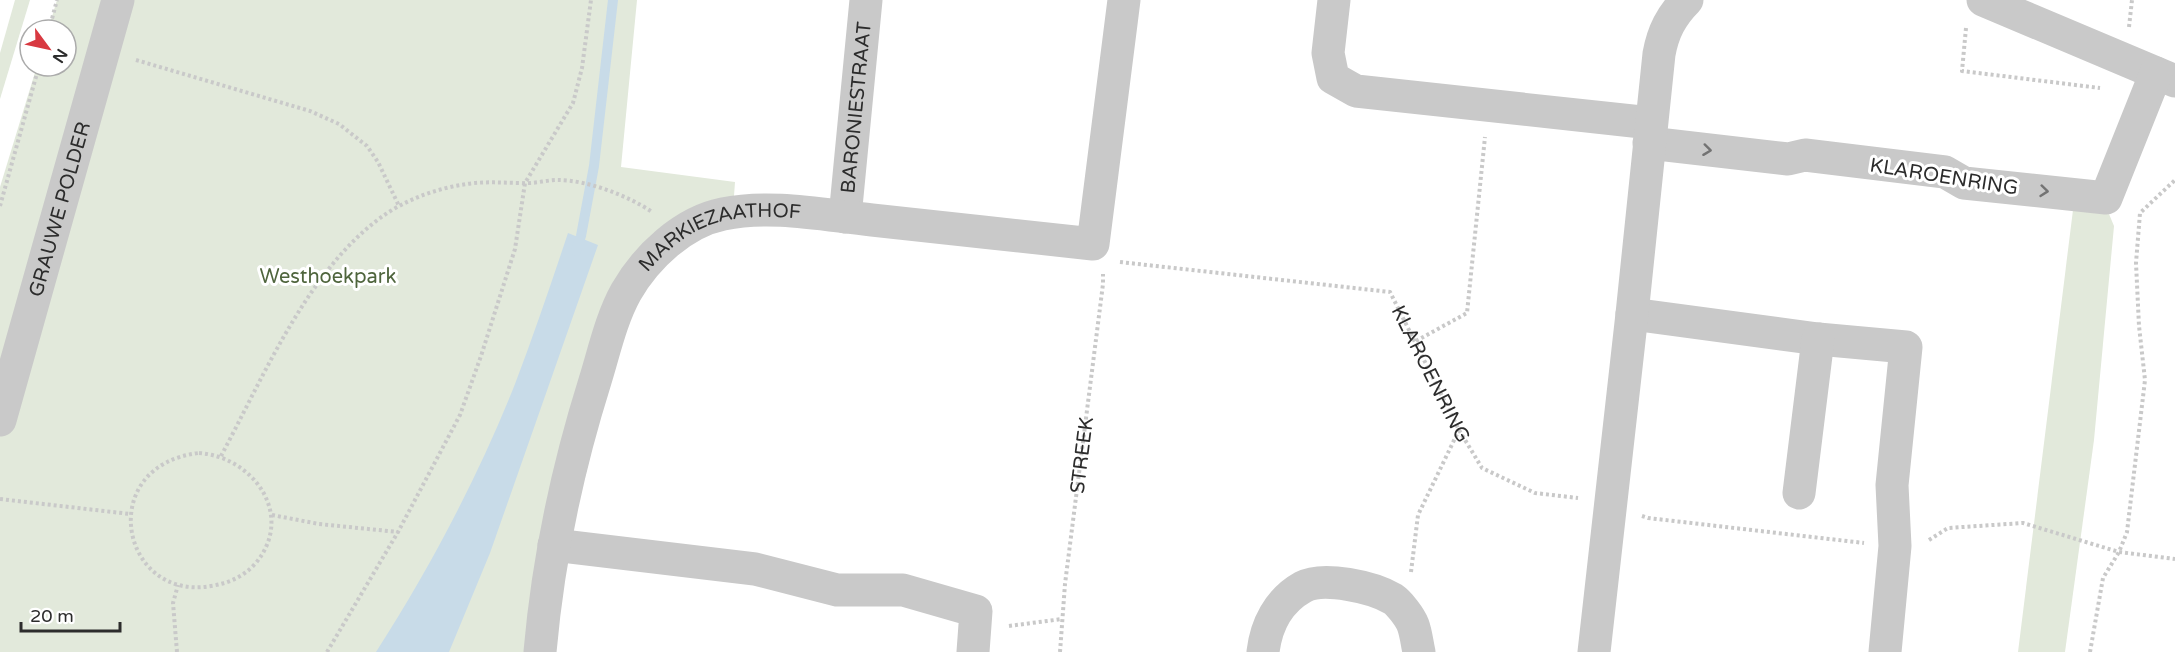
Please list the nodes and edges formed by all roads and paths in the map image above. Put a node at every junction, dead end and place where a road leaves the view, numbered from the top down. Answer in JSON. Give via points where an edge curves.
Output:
{"nodes":[{"id":1,"x":57,"y":0,"type":"edge"},
{"id":2,"x":118,"y":0,"type":"edge"},
{"id":3,"x":591,"y":0,"type":"edge"},
{"id":4,"x":866,"y":0,"type":"edge"},
{"id":5,"x":1124,"y":0,"type":"edge"},
{"id":6,"x":1334,"y":0,"type":"edge"},
{"id":7,"x":1687,"y":0,"type":"edge"},
{"id":8,"x":1974,"y":12,"type":"edge"},
{"id":9,"x":52,"y":18,"type":"edge"},
{"id":10,"x":103,"y":50,"type":"junction"},
{"id":11,"x":36,"y":78,"type":"edge"},
{"id":12,"x":2160,"y":83,"type":"edge"},
{"id":13,"x":1488,"y":105,"type":"junction"},
{"id":14,"x":1650,"y":133,"type":"junction"},
{"id":15,"x":2175,"y":180,"type":"edge"},
{"id":16,"x":525,"y":183,"type":"junction"},
{"id":17,"x":0,"y":206,"type":"edge"},
{"id":18,"x":399,"y":206,"type":"junction"},
{"id":19,"x":845,"y":217,"type":"junction"},
{"id":20,"x":677,"y":236,"type":"junction"},
{"id":21,"x":1101,"y":257,"type":"junction"},
{"id":22,"x":1632,"y":314,"type":"junction"},
{"id":23,"x":1818,"y":339,"type":"junction"},
{"id":24,"x":1416,"y":341,"type":"junction"},
{"id":25,"x":0,"y":420,"type":"edge"},
{"id":26,"x":1459,"y":430,"type":"junction"},
{"id":27,"x":221,"y":456,"type":"junction"},
{"id":28,"x":1799,"y":493,"type":"dead end"},
{"id":29,"x":0,"y":499,"type":"edge"},
{"id":30,"x":1611,"y":501,"type":"junction"},
{"id":31,"x":130,"y":514,"type":"junction"},
{"id":32,"x":272,"y":515,"type":"junction"},
{"id":33,"x":398,"y":532,"type":"junction"},
{"id":34,"x":554,"y":545,"type":"junction"},
{"id":35,"x":178,"y":585,"type":"junction"},
{"id":36,"x":1394,"y":600,"type":"junction"},
{"id":37,"x":1062,"y":618,"type":"junction"},
{"id":38,"x":974,"y":639,"type":"edge"},
{"id":39,"x":177,"y":652,"type":"edge"},
{"id":40,"x":327,"y":652,"type":"edge"},
{"id":41,"x":540,"y":652,"type":"edge"},
{"id":42,"x":1060,"y":652,"type":"edge"},
{"id":43,"x":1263,"y":652,"type":"edge"},
{"id":44,"x":1419,"y":652,"type":"edge"},
{"id":45,"x":1594,"y":652,"type":"edge"},
{"id":46,"x":1885,"y":652,"type":"edge"},
{"id":47,"x":2090,"y":652,"type":"edge"}],
"edges":[{"from":1,"to":9,"type":"path"},
{"from":2,"to":10,"type":"street","name":"GRAUWE POLDER"},
{"from":3,"to":16,"type":"path","via":[[573,103]]},
{"from":4,"to":19,"type":"street","name":"BARONIESTRAAT"},
{"from":5,"to":21,"type":"street"},
{"from":6,"to":13,"type":"street","name":"KLAROENRING","via":[[1328,53],[1333,78],[1356,92]]},
{"from":7,"to":14,"type":"street","via":[[1662,37]]},
{"from":8,"to":12,"type":"street"},
{"from":8,"to":12,"type":"path","via":[[1962,71]]},
{"from":10,"to":18,"type":"path","via":[[331,120],[367,146]]},
{"from":10,"to":25,"type":"street","name":"GRAUWE POLDER"},
{"from":11,"to":17,"type":"path"},
{"from":14,"to":12,"type":"street","name":"KLAROENRING","one_way":true,"via":[[1788,159],[1805,155],[1945,172],[1964,183],[2106,198]]},
{"from":13,"to":14,"type":"street","name":"KLAROENRING"},
{"from":13,"to":24,"type":"path","via":[[1467,313]]},
{"from":14,"to":22,"type":"street"},
{"from":15,"to":47,"type":"path","via":[[2140,213],[2137,284],[2145,380],[2127,532],[2103,578]]},
{"from":16,"to":18,"type":"path","via":[[465,184]]},
{"from":16,"to":20,"type":"path","via":[[558,180],[612,192],[648,208]]},
{"from":16,"to":33,"type":"path","via":[[514,249],[460,415]]},
{"from":18,"to":27,"type":"path","via":[[359,236],[316,287],[288,329]]},
{"from":19,"to":20,"type":"street","name":"MARKIEZAATHOF","via":[[752,209],[721,214]]},
{"from":19,"to":21,"type":"street","name":"MARKIEZAATHOF"},
{"from":20,"to":34,"type":"street","name":"MARKIEZAATHOF","via":[[644,266],[626,292],[613,324],[575,447]]},
{"from":21,"to":24,"type":"path","name":"KLAROENRING","via":[[1390,292]]},
{"from":21,"to":37,"type":"path","name":"STREEK","via":[[1103,284]]},
{"from":22,"to":23,"type":"street"},
{"from":22,"to":30,"type":"street"},
{"from":23,"to":28,"type":"street"},
{"from":23,"to":46,"type":"street","via":[[1906,347],[1892,485],[1895,546]]},
{"from":24,"to":26,"type":"path","name":"KLAROENRING"},
{"from":26,"to":30,"type":"path","name":"KLAROENRING","via":[[1482,468],[1535,493]]},
{"from":26,"to":36,"type":"path","via":[[1418,515],[1409,586]]},
{"from":27,"to":31,"type":"path","via":[[199,453],[167,462],[143,484]]},
{"from":27,"to":32,"type":"path","via":[[255,482],[268,500]]},
{"from":29,"to":31,"type":"path"},
{"from":30,"to":45,"type":"street"},
{"from":31,"to":35,"type":"path","via":[[132,538],[142,558],[156,573]]},
{"from":32,"to":33,"type":"path"},
{"from":32,"to":35,"type":"path","via":[[268,543],[257,562],[242,576],[204,588]]},
{"from":33,"to":40,"type":"path"},
{"from":34,"to":38,"type":"street","via":[[755,569],[837,590],[903,590],[976,611]]},
{"from":34,"to":41,"type":"street","name":"MARKIEZAATHOF"},
{"from":35,"to":39,"type":"path","via":[[172,603]]},
{"from":36,"to":43,"type":"street","via":[[1364,587],[1330,583],[1304,586],[1281,604],[1265,634]]},
{"from":36,"to":44,"type":"street","via":[[1413,624]]},
{"from":37,"to":38,"type":"path","via":[[1010,626]]},
{"from":37,"to":42,"type":"path","name":"STREEK"}]}
